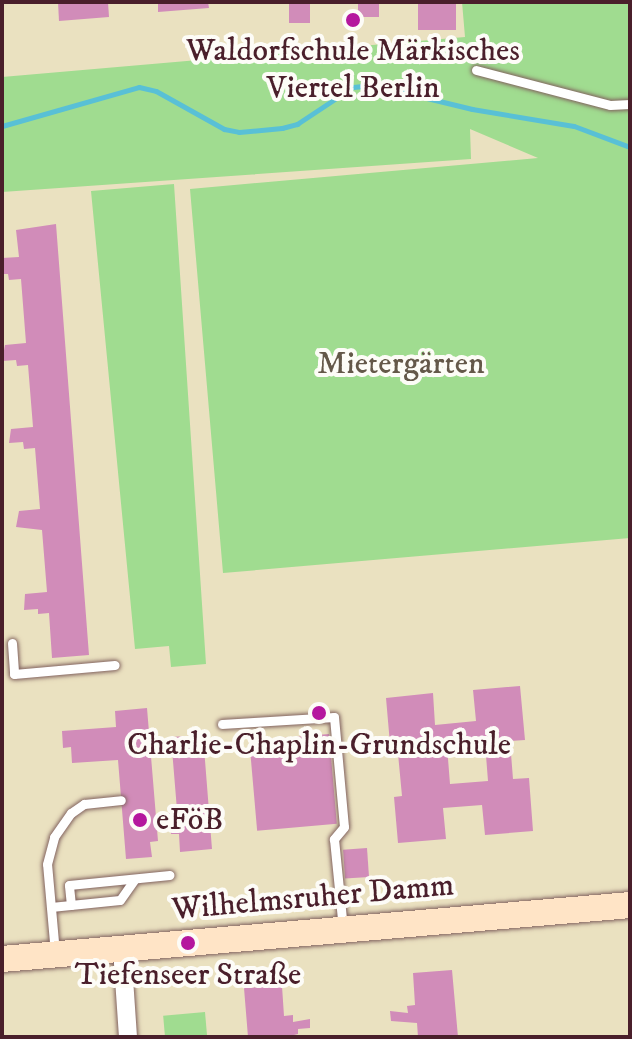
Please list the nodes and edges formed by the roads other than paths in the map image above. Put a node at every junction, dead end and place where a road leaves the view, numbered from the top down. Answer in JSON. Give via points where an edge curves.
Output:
{"nodes":[{"id":1,"x":476,"y":70,"type":"dead end"},
{"id":2,"x":630,"y":104,"type":"edge"},
{"id":3,"x":12,"y":643,"type":"dead end"},
{"id":4,"x":115,"y":665,"type":"dead end"},
{"id":5,"x":222,"y":724,"type":"dead end"},
{"id":6,"x":121,"y":800,"type":"dead end"},
{"id":7,"x":170,"y":875,"type":"dead end"},
{"id":8,"x":134,"y":880,"type":"junction"},
{"id":9,"x":71,"y":905,"type":"junction"},
{"id":10,"x":630,"y":905,"type":"edge"},
{"id":11,"x":51,"y":907,"type":"junction"},
{"id":12,"x":343,"y":930,"type":"junction"},
{"id":13,"x":122,"y":949,"type":"junction"},
{"id":14,"x":55,"y":954,"type":"junction"},
{"id":15,"x":2,"y":959,"type":"edge"},
{"id":16,"x":128,"y":1037,"type":"edge"}],
"edges":[{"from":1,"to":2,"type":"lane","via":[[610,105]]},
{"from":3,"to":4,"type":"lane","via":[[14,674]]},
{"from":5,"to":12,"type":"lane","via":[[334,717],[344,827],[334,839]]},
{"from":6,"to":11,"type":"lane","via":[[84,804],[54,837],[47,864]]},
{"from":7,"to":8,"type":"lane"},
{"from":8,"to":9,"type":"lane","via":[[120,900]]},
{"from":8,"to":9,"type":"lane","via":[[69,885]]},
{"from":9,"to":11,"type":"lane"},
{"from":10,"to":12,"type":"main road","name":"Wilhelmsruher Damm"},
{"from":11,"to":14,"type":"lane"},
{"from":12,"to":13,"type":"main road","name":"Wilhelmsruher Damm"},
{"from":13,"to":14,"type":"main road","name":"Wilhelmsruher Damm"},
{"from":13,"to":16,"type":"street"},
{"from":14,"to":15,"type":"main road","name":"Wilhelmsruher Damm"}]}
